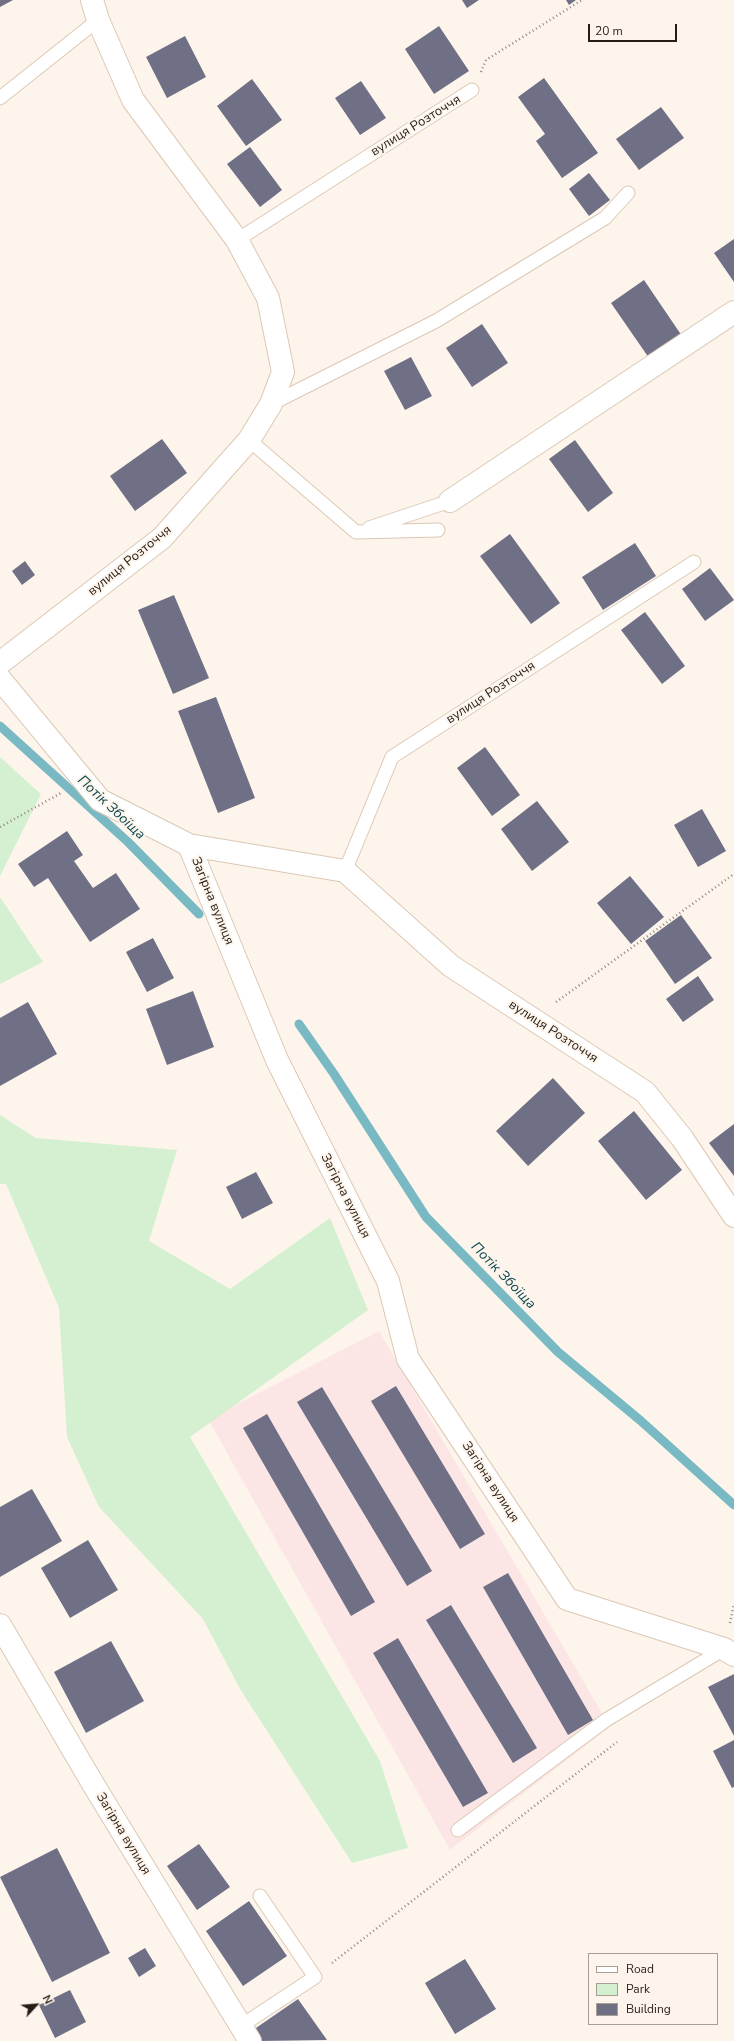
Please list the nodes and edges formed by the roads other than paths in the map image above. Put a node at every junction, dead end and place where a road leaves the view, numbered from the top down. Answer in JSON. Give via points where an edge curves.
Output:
{"nodes":[{"id":1,"x":95,"y":10,"type":"edge"},
{"id":2,"x":472,"y":90,"type":"road end"},
{"id":3,"x":0,"y":98,"type":"edge"},
{"id":4,"x":628,"y":193,"type":"dead end"},
{"id":5,"x":237,"y":240,"type":"junction"},
{"id":6,"x":734,"y":312,"type":"edge"},
{"id":7,"x":271,"y":404,"type":"junction"},
{"id":8,"x":250,"y":440,"type":"junction"},
{"id":9,"x":450,"y":501,"type":"joint"},
{"id":10,"x":438,"y":530,"type":"dead end"},
{"id":11,"x":356,"y":532,"type":"junction"},
{"id":12,"x":694,"y":562,"type":"dead end"},
{"id":13,"x":0,"y":663,"type":"edge"},
{"id":14,"x":0,"y":679,"type":"edge"},
{"id":15,"x":189,"y":845,"type":"junction"},
{"id":16,"x":345,"y":871,"type":"junction"},
{"id":17,"x":734,"y":1216,"type":"edge"},
{"id":18,"x":0,"y":1625,"type":"edge"},
{"id":19,"x":729,"y":1652,"type":"edge"},
{"id":20,"x":458,"y":1830,"type":"dead end"},
{"id":21,"x":260,"y":1896,"type":"dead end"},
{"id":22,"x":246,"y":2034,"type":"edge"}],
"edges":[{"from":1,"to":3,"type":"lane"},
{"from":1,"to":5,"type":"street","name":"вулиця Розточчя","via":[[133,100]]},
{"from":2,"to":5,"type":"lane","name":"вулиця Розточчя"},
{"from":4,"to":7,"type":"lane","via":[[605,218],[436,321]]},
{"from":5,"to":7,"type":"street","name":"вулиця Розточчя","via":[[268,298],[283,372]]},
{"from":6,"to":9,"type":"street"},
{"from":7,"to":8,"type":"street","name":"вулиця Розточчя"},
{"from":8,"to":11,"type":"lane"},
{"from":8,"to":13,"type":"street","name":"вулиця Розточчя","via":[[162,538]]},
{"from":9,"to":11,"type":"lane"},
{"from":10,"to":11,"type":"lane"},
{"from":12,"to":16,"type":"lane","name":"вулиця Розточчя","via":[[392,757]]},
{"from":14,"to":15,"type":"street","name":"Загірна вулиця","via":[[100,800]]},
{"from":15,"to":16,"type":"street"},
{"from":15,"to":19,"type":"street","name":"Загірна вулиця","via":[[277,1060],[388,1280],[408,1359],[562,1592],[567,1599]]},
{"from":16,"to":17,"type":"street","name":"вулиця Розточчя","via":[[451,966],[645,1092],[682,1138]]},
{"from":18,"to":22,"type":"street","name":"Загірна вулиця","via":[[92,1784]]},
{"from":19,"to":20,"type":"lane","via":[[606,1720]]},
{"from":21,"to":22,"type":"lane","via":[[315,1977]]}]}
